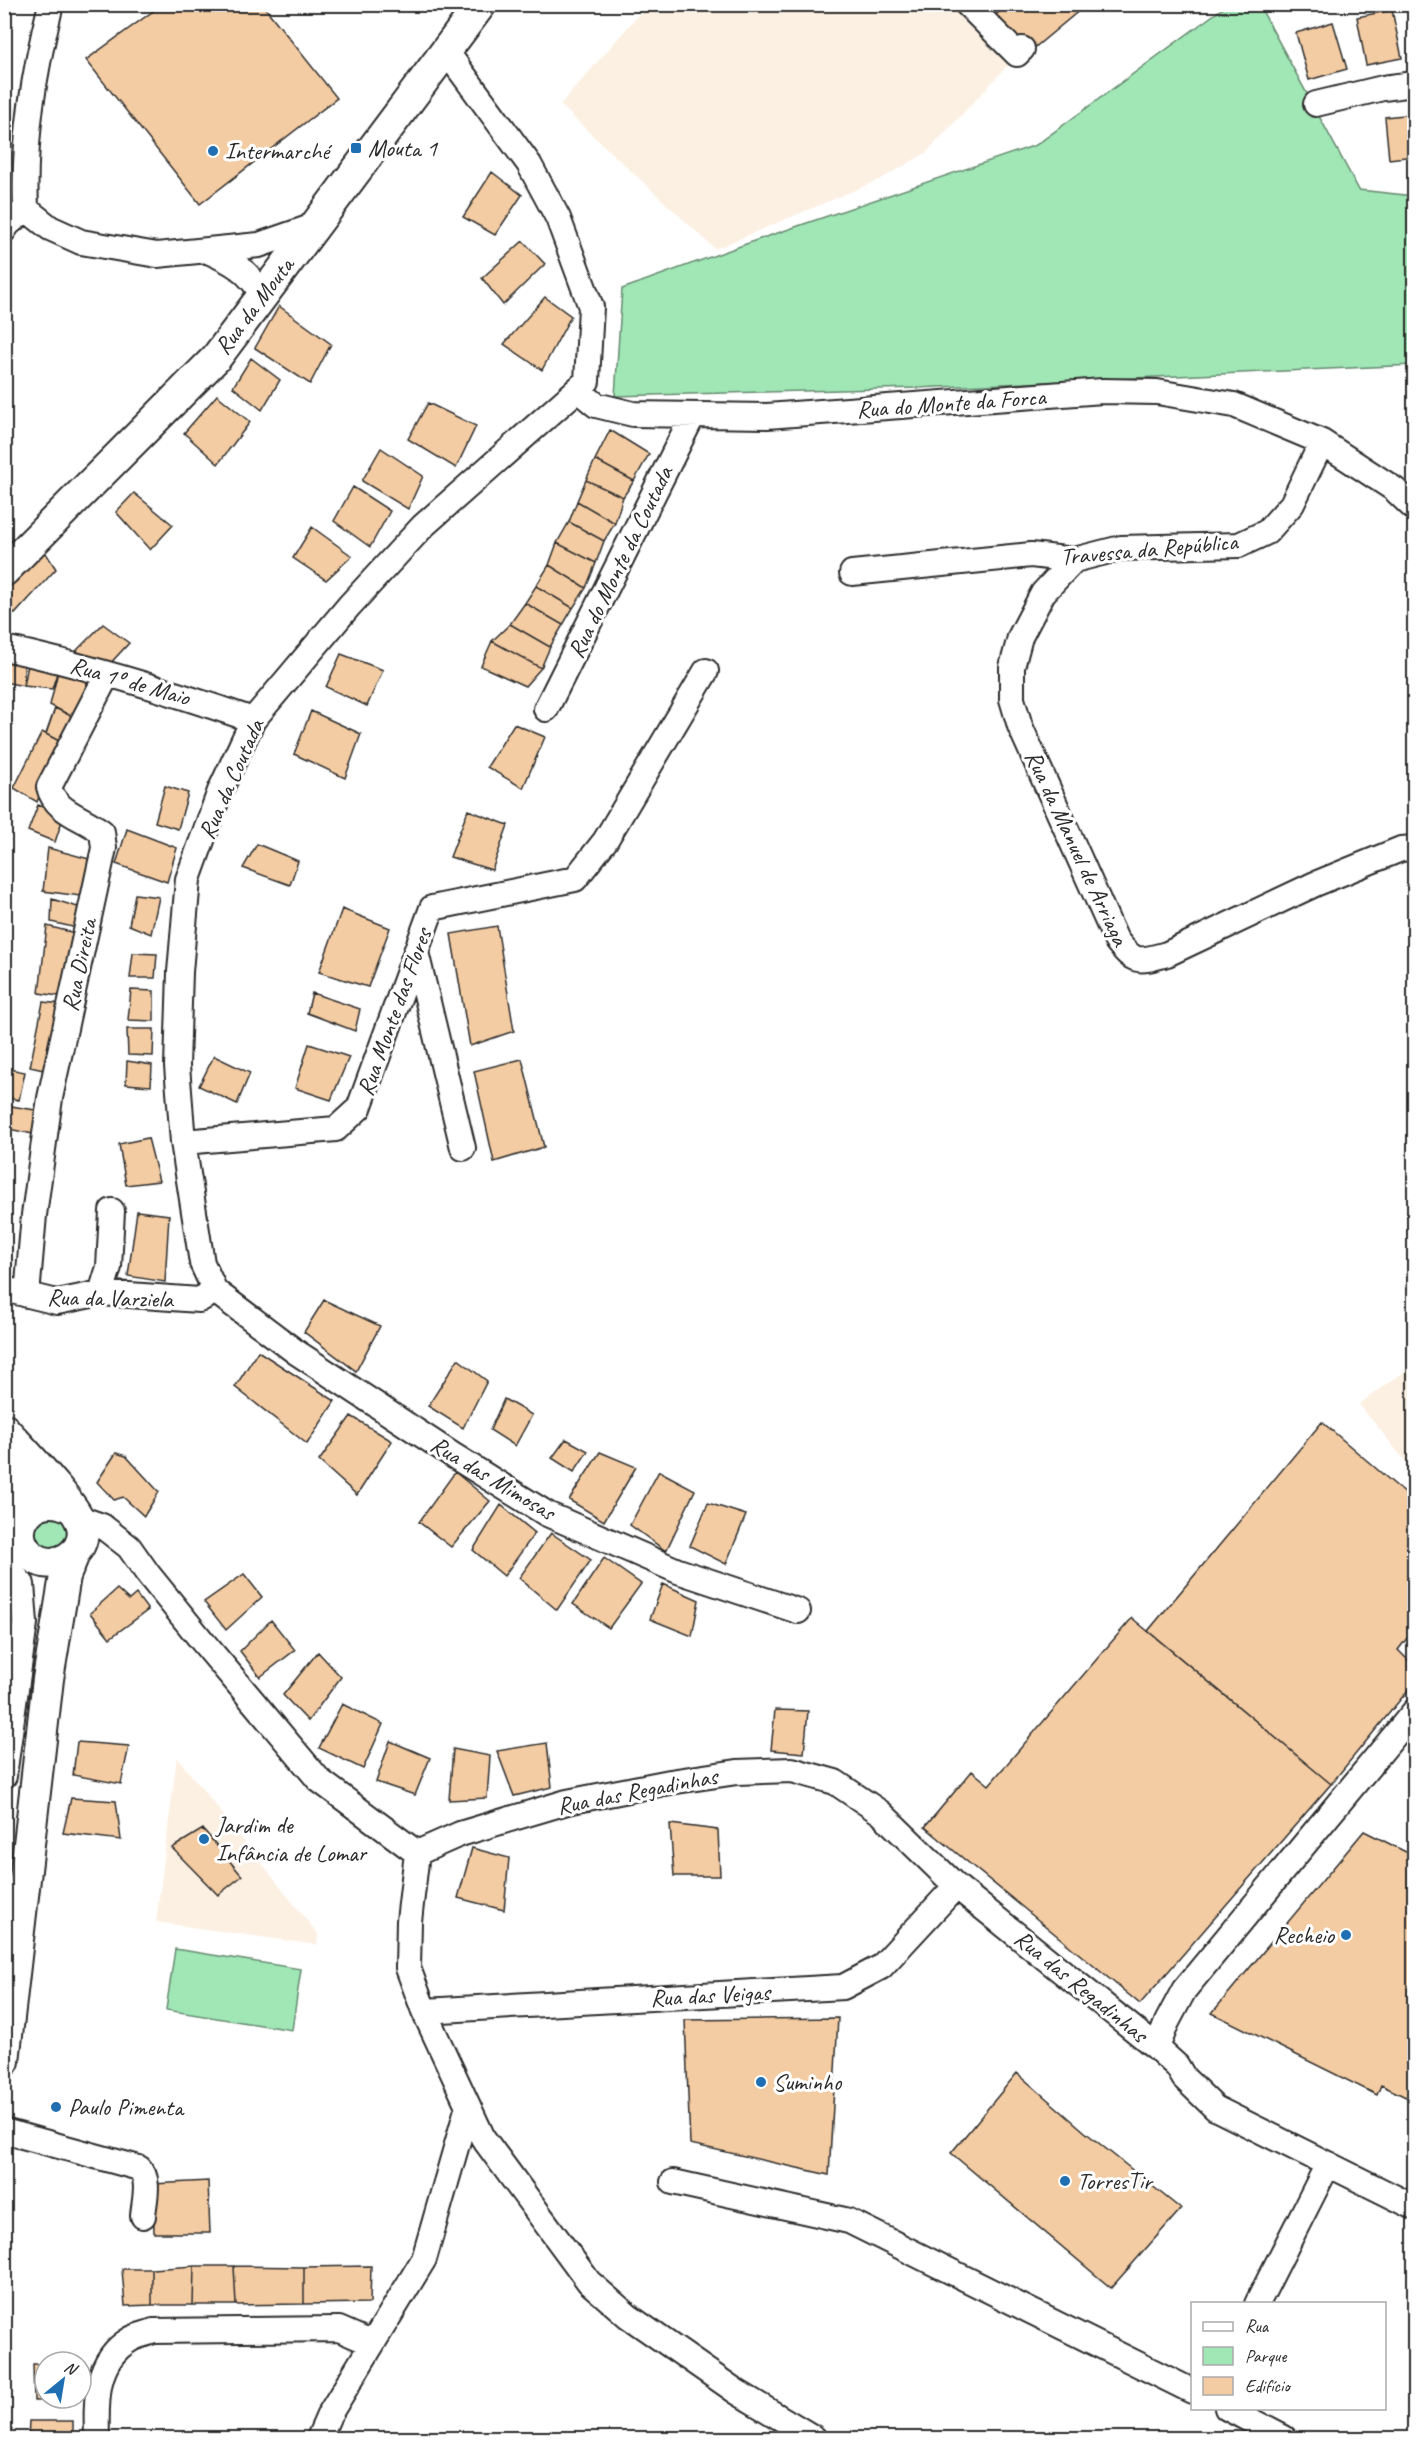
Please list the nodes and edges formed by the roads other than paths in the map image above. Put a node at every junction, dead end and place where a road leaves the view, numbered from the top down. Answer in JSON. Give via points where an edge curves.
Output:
{"nodes":[{"id":1,"x":51,"y":4,"type":"edge"},
{"id":2,"x":977,"y":7,"type":"edge"},
{"id":3,"x":472,"y":8,"type":"edge"},
{"id":4,"x":1022,"y":49,"type":"dead end"},
{"id":5,"x":446,"y":51,"type":"junction"},
{"id":6,"x":1414,"y":84,"type":"edge"},
{"id":7,"x":1316,"y":104,"type":"dead end"},
{"id":8,"x":26,"y":209,"type":"junction"},
{"id":9,"x":314,"y":225,"type":"junction"},
{"id":10,"x":4,"y":230,"type":"edge"},
{"id":11,"x":208,"y":251,"type":"junction"},
{"id":12,"x":263,"y":295,"type":"junction"},
{"id":13,"x":578,"y":390,"type":"junction"},
{"id":14,"x":693,"y":415,"type":"junction"},
{"id":15,"x":1322,"y":442,"type":"junction"},
{"id":16,"x":1414,"y":508,"type":"edge"},
{"id":17,"x":1074,"y":560,"type":"junction"},
{"id":18,"x":4,"y":571,"type":"edge"},
{"id":19,"x":852,"y":573,"type":"dead end"},
{"id":20,"x":4,"y":648,"type":"edge"},
{"id":21,"x":706,"y":671,"type":"dead end"},
{"id":22,"x":107,"y":675,"type":"junction"},
{"id":23,"x":546,"y":709,"type":"dead end"},
{"id":24,"x":253,"y":720,"type":"junction"},
{"id":25,"x":1414,"y":848,"type":"edge"},
{"id":26,"x":416,"y":952,"type":"junction"},
{"id":27,"x":183,"y":1142,"type":"junction"},
{"id":28,"x":463,"y":1148,"type":"dead end"},
{"id":29,"x":112,"y":1211,"type":"dead end"},
{"id":30,"x":16,"y":1292,"type":"edge"},
{"id":31,"x":215,"y":1292,"type":"junction"},
{"id":32,"x":101,"y":1293,"type":"junction"},
{"id":33,"x":4,"y":1429,"type":"edge"},
{"id":34,"x":4,"y":1452,"type":"edge"},
{"id":35,"x":18,"y":1504,"type":"edge"},
{"id":36,"x":76,"y":1514,"type":"junction"},
{"id":37,"x":17,"y":1549,"type":"edge"},
{"id":38,"x":76,"y":1551,"type":"junction"},
{"id":39,"x":148,"y":1574,"type":"junction"},
{"id":40,"x":798,"y":1611,"type":"dead end"},
{"id":41,"x":48,"y":1679,"type":"junction"},
{"id":42,"x":1414,"y":1712,"type":"edge"},
{"id":43,"x":4,"y":1776,"type":"edge"},
{"id":44,"x":417,"y":1853,"type":"junction"},
{"id":45,"x":16,"y":1879,"type":"edge"},
{"id":46,"x":956,"y":1886,"type":"junction"},
{"id":47,"x":424,"y":2011,"type":"junction"},
{"id":48,"x":1157,"y":2048,"type":"junction"},
{"id":49,"x":4,"y":2061,"type":"edge"},
{"id":50,"x":468,"y":2106,"type":"junction"},
{"id":51,"x":4,"y":2131,"type":"edge"},
{"id":52,"x":1328,"y":2164,"type":"junction"},
{"id":53,"x":673,"y":2182,"type":"dead end"},
{"id":54,"x":1414,"y":2208,"type":"edge"},
{"id":55,"x":143,"y":2216,"type":"dead end"},
{"id":56,"x":1258,"y":2302,"type":"edge"},
{"id":57,"x":371,"y":2343,"type":"junction"},
{"id":58,"x":1191,"y":2391,"type":"edge"},
{"id":59,"x":1229,"y":2410,"type":"edge"},
{"id":60,"x":97,"y":2439,"type":"edge"},
{"id":61,"x":319,"y":2439,"type":"edge"},
{"id":62,"x":814,"y":2439,"type":"edge"},
{"id":63,"x":1284,"y":2439,"type":"edge"}],
"edges":[{"from":1,"to":8,"type":"street","via":[[30,107],[24,168]]},
{"from":2,"to":4,"type":"street","via":[[1017,54]]},
{"from":3,"to":5,"type":"main road","name":"Rua da Mouta"},
{"from":5,"to":9,"type":"main road","name":"Rua da Mouta"},
{"from":5,"to":13,"type":"street","via":[[529,164],[558,218],[591,307],[587,381]]},
{"from":6,"to":7,"type":"street"},
{"from":8,"to":10,"type":"street"},
{"from":8,"to":11,"type":"street","via":[[50,228],[81,242],[157,255]]},
{"from":9,"to":11,"type":"street","via":[[259,245]]},
{"from":9,"to":12,"type":"main road","name":"Rua da Mouta"},
{"from":11,"to":12,"type":"street","via":[[235,264],[251,277]]},
{"from":12,"to":18,"type":"main road","name":"Rua da Mouta","via":[[216,358]]},
{"from":13,"to":14,"type":"street","name":"Rua do Monte da Forca","via":[[596,405],[633,414]]},
{"from":13,"to":24,"type":"street","name":"Rua da Coutada","via":[[423,526]]},
{"from":14,"to":15,"type":"street","name":"Rua do Monte da Forca","via":[[767,416],[1103,391],[1157,392],[1234,405]]},
{"from":14,"to":23,"type":"street","name":"Rua do Monte da Coutada"},
{"from":15,"to":16,"type":"street","name":"Rua do Monte da Forca","via":[[1394,489]]},
{"from":15,"to":17,"type":"street","name":"Travessa da República","via":[[1293,504],[1267,532],[1239,545],[1121,548]]},
{"from":17,"to":19,"type":"street","name":"Travessa da República","via":[[1031,555]]},
{"from":17,"to":25,"type":"street","name":"Rua da Manuel de Arriaga","via":[[1043,593],[1020,637],[1012,667],[1012,699],[1020,726],[1116,940],[1130,957],[1144,961],[1167,954],[1315,884],[1401,849]]},
{"from":20,"to":22,"type":"street","name":"Rua 1º de Maio"},
{"from":21,"to":26,"type":"street","name":"Rua Monte das Flores","via":[[605,841],[575,879],[432,908]]},
{"from":22,"to":24,"type":"street","name":"Rua 1º de Maio"},
{"from":22,"to":30,"type":"street","name":"Rua Direita","via":[[49,787],[51,798],[63,809],[102,831],[104,849],[50,1098],[34,1215]]},
{"from":24,"to":27,"type":"street","name":"Rua da Coutada","via":[[220,791],[188,879],[177,1066]]},
{"from":26,"to":27,"type":"street","name":"Rua Monte das Flores","via":[[359,1108],[336,1129]]},
{"from":26,"to":28,"type":"street"},
{"from":27,"to":31,"type":"street","name":"Rua da Coutada","via":[[201,1263]]},
{"from":29,"to":32,"type":"street","via":[[109,1267]]},
{"from":30,"to":32,"type":"street","name":"Rua da Varziela","via":[[57,1302]]},
{"from":31,"to":32,"type":"street","name":"Rua da Varziela","via":[[199,1300]]},
{"from":31,"to":40,"type":"street","name":"Rua das Mimosas","via":[[296,1352],[547,1514],[678,1571]]},
{"from":33,"to":36,"type":"main road"},
{"from":34,"to":35,"type":"main road"},
{"from":35,"to":36,"type":"main road","via":[[53,1501],[64,1503]]},
{"from":35,"to":37,"type":"main road","via":[[21,1524]]},
{"from":36,"to":38,"type":"main road","via":[[83,1528]]},
{"from":36,"to":39,"type":"street","via":[[102,1526],[129,1547]]},
{"from":37,"to":38,"type":"main road","via":[[49,1563],[65,1560]]},
{"from":37,"to":41,"type":"main road","via":[[42,1581],[47,1611]]},
{"from":37,"to":43,"type":"street","via":[[25,1623]]},
{"from":38,"to":39,"type":"street","via":[[93,1544],[103,1545]]},
{"from":38,"to":41,"type":"main road","via":[[65,1576]]},
{"from":39,"to":44,"type":"street","via":[[319,1780]]},
{"from":41,"to":45,"type":"main road"},
{"from":42,"to":48,"type":"street","via":[[1184,1990]]},
{"from":44,"to":46,"type":"street","name":"Rua das Regadinhas","via":[[460,1834],[567,1802],[737,1772],[792,1770],[835,1782],[880,1813]]},
{"from":44,"to":47,"type":"street","via":[[408,1968]]},
{"from":45,"to":49,"type":"main road"},
{"from":46,"to":47,"type":"street","name":"Rua das Veigas","via":[[881,1967],[843,1987]]},
{"from":46,"to":48,"type":"street","name":"Rua das Regadinhas"},
{"from":47,"to":50,"type":"street"},
{"from":48,"to":52,"type":"street","name":"Rua das Regadinhas","via":[[1215,2108]]},
{"from":50,"to":57,"type":"street","via":[[424,2259]]},
{"from":50,"to":62,"type":"street","via":[[483,2138],[589,2282],[638,2323],[737,2392]]},
{"from":51,"to":55,"type":"street","via":[[139,2168],[146,2181]]},
{"from":52,"to":54,"type":"street","name":"Rua das Regadinhas"},
{"from":52,"to":56,"type":"street"},
{"from":53,"to":58,"type":"street","via":[[849,2221]]},
{"from":57,"to":60,"type":"street","via":[[339,2329],[153,2331],[131,2339],[101,2375],[96,2394]]},
{"from":57,"to":61,"type":"street"},
{"from":59,"to":63,"type":"street"}]}
